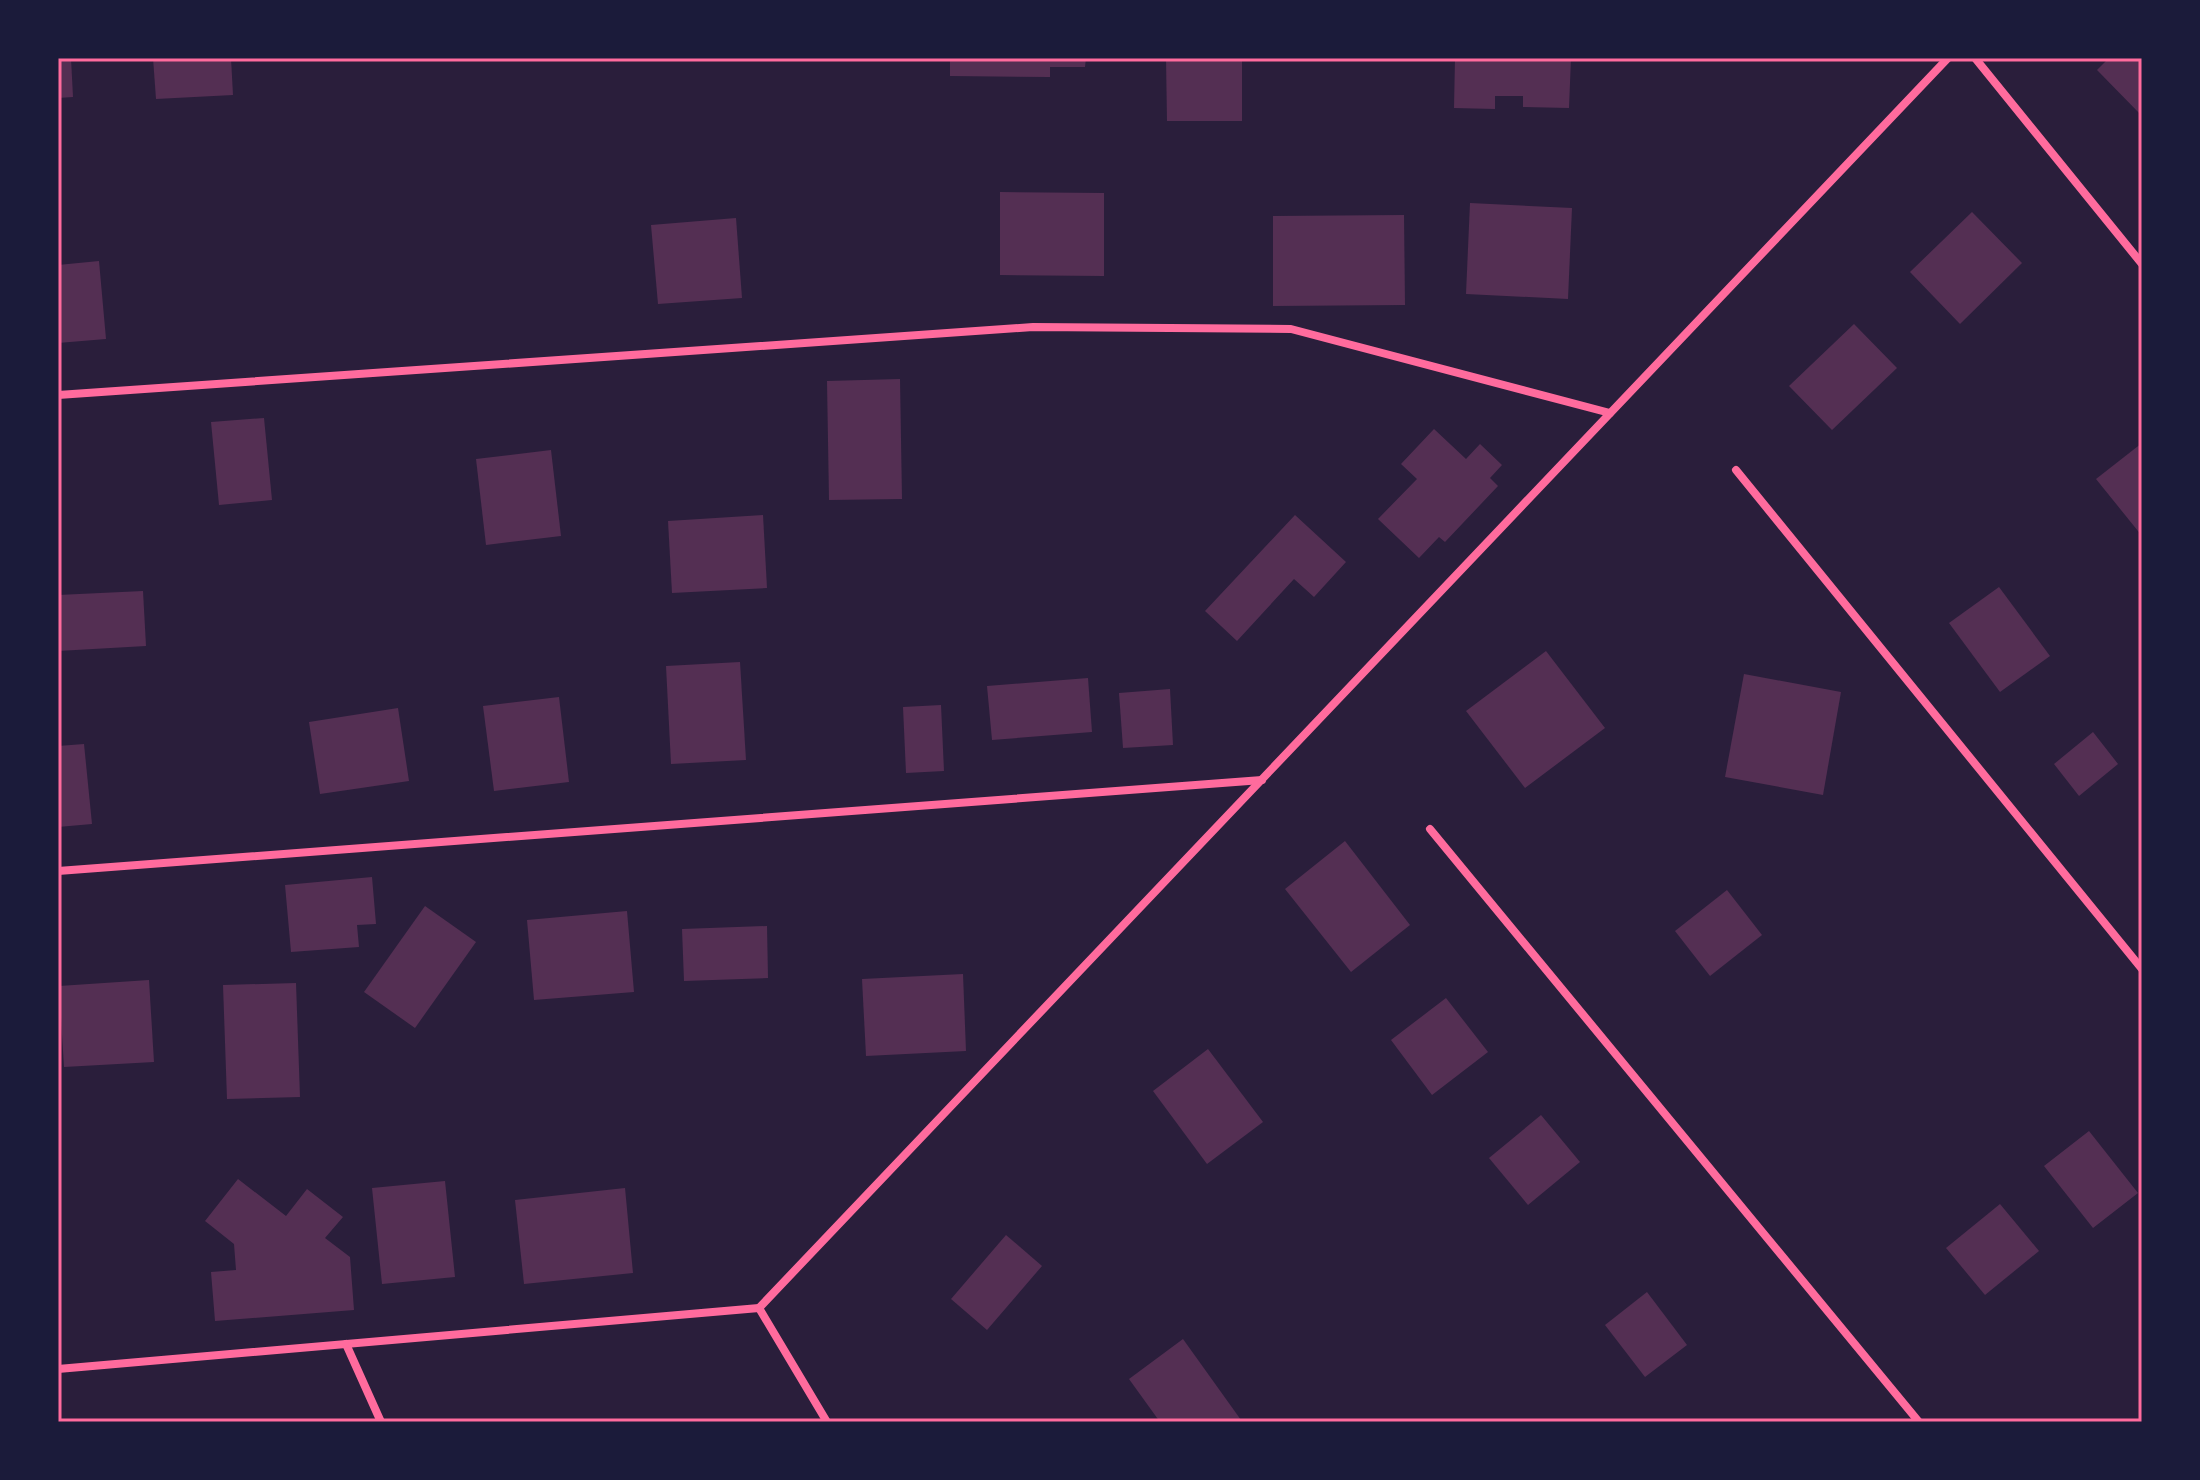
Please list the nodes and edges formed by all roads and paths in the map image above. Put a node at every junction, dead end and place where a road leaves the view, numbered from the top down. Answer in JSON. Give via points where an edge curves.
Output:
{"nodes":[{"id":1,"x":1948,"y":58,"type":"edge"},
{"id":2,"x":1975,"y":58,"type":"edge"},
{"id":3,"x":2142,"y":264,"type":"edge"},
{"id":4,"x":58,"y":395,"type":"edge"},
{"id":5,"x":1610,"y":413,"type":"junction"},
{"id":6,"x":1736,"y":470,"type":"dead end"},
{"id":7,"x":1263,"y":780,"type":"junction"},
{"id":8,"x":1430,"y":829,"type":"dead end"},
{"id":9,"x":58,"y":871,"type":"edge"},
{"id":10,"x":2142,"y":969,"type":"edge"},
{"id":11,"x":759,"y":1308,"type":"junction"},
{"id":12,"x":346,"y":1344,"type":"junction"},
{"id":13,"x":58,"y":1369,"type":"edge"},
{"id":14,"x":381,"y":1422,"type":"edge"},
{"id":15,"x":827,"y":1422,"type":"edge"},
{"id":16,"x":1919,"y":1422,"type":"edge"}],
"edges":[{"from":1,"to":5,"type":"street"},
{"from":2,"to":3,"type":"street"},
{"from":4,"to":5,"type":"street","via":[[1033,327],[1291,329]]},
{"from":5,"to":7,"type":"street"},
{"from":6,"to":10,"type":"street"},
{"from":7,"to":9,"type":"street"},
{"from":7,"to":11,"type":"street"},
{"from":8,"to":16,"type":"street"},
{"from":11,"to":12,"type":"street"},
{"from":11,"to":15,"type":"street"},
{"from":12,"to":13,"type":"street"},
{"from":12,"to":14,"type":"street"}]}
